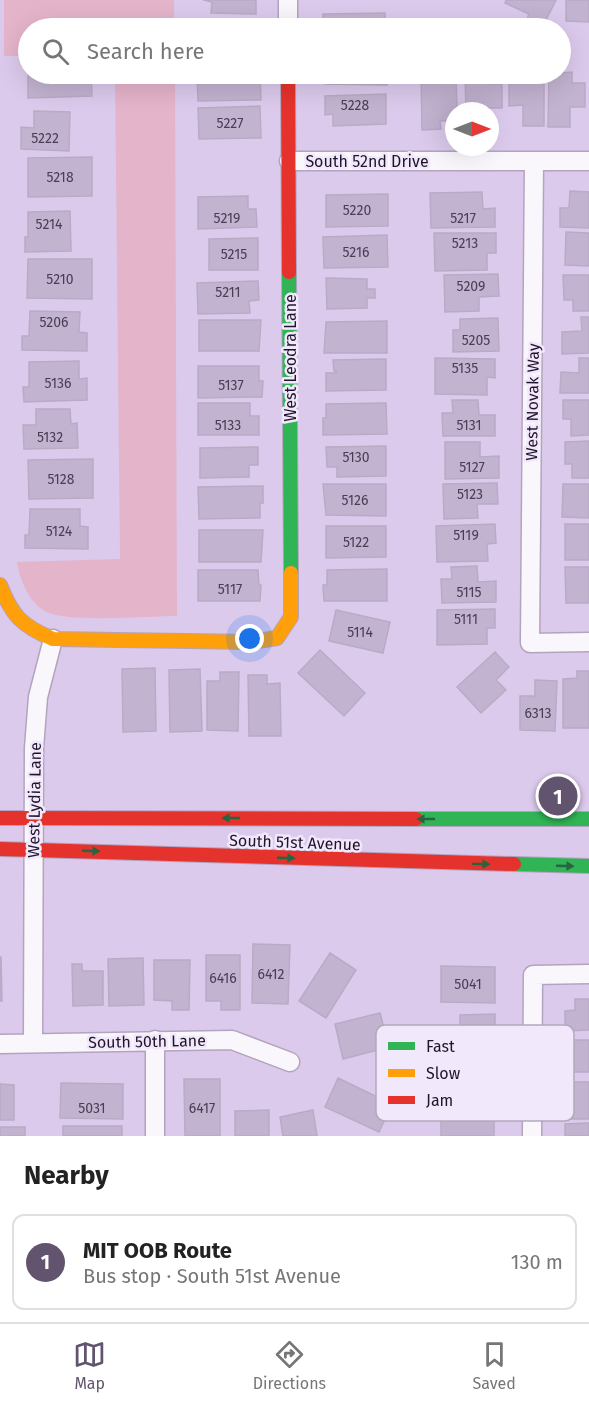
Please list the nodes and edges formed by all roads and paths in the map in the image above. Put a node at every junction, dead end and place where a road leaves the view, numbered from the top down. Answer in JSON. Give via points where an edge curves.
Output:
{"nodes":[{"id":1,"x":288,"y":0,"type":"edge"},
{"id":2,"x":288,"y":18,"type":"edge"},
{"id":3,"x":288,"y":84,"type":"edge"},
{"id":4,"x":289,"y":161,"type":"junction"},
{"id":5,"x":534,"y":161,"type":"junction"},
{"id":6,"x":589,"y":161,"type":"edge"},
{"id":7,"x":0,"y":585,"type":"edge"},
{"id":8,"x":53,"y":639,"type":"junction"},
{"id":9,"x":589,"y":642,"type":"edge"},
{"id":10,"x":33,"y":817,"type":"junction"},
{"id":11,"x":0,"y":818,"type":"edge"},
{"id":12,"x":589,"y":819,"type":"edge"},
{"id":13,"x":33,"y":848,"type":"junction"},
{"id":14,"x":0,"y":849,"type":"edge"},
{"id":15,"x":589,"y":866,"type":"edge"},
{"id":16,"x":589,"y":974,"type":"edge"},
{"id":17,"x":533,"y":1025,"type":"edge"},
{"id":18,"x":155,"y":1040,"type":"junction"},
{"id":19,"x":33,"y":1042,"type":"junction"},
{"id":20,"x":0,"y":1044,"type":"edge"},
{"id":21,"x":290,"y":1062,"type":"dead end"},
{"id":22,"x":532,"y":1121,"type":"edge"},
{"id":23,"x":155,"y":1136,"type":"edge"},
{"id":24,"x":532,"y":1136,"type":"edge"}],
"edges":[{"from":1,"to":2,"type":"street"},
{"from":3,"to":4,"type":"main road","name":"West Leodra Lane"},
{"from":4,"to":5,"type":"street","name":"South 52nd Drive"},
{"from":4,"to":8,"type":"main road","name":"West Leodra Lane","via":[[291,617],[277,638],[251,642]]},
{"from":5,"to":6,"type":"street","name":"South 52nd Drive"},
{"from":5,"to":9,"type":"street","name":"West Novak Way","via":[[530,643]]},
{"from":7,"to":8,"type":"main road","via":[[10,610],[27,629]]},
{"from":8,"to":10,"type":"street","name":"West Lydia Lane","via":[[38,697]]},
{"from":10,"to":11,"type":"main road","name":"South 51st Avenue"},
{"from":12,"to":10,"type":"main road","name":"South 51st Avenue","one_way":true},
{"from":10,"to":13,"type":"street","name":"West Lydia Lane"},
{"from":13,"to":14,"type":"main road","name":"South 51st Avenue"},
{"from":13,"to":15,"type":"main road","name":"South 51st Avenue","one_way":true},
{"from":13,"to":19,"type":"street","name":"West Lydia Lane"},
{"from":16,"to":17,"type":"street","via":[[533,975]]},
{"from":18,"to":19,"type":"street","name":"South 50th Lane"},
{"from":18,"to":21,"type":"street","name":"South 50th Lane","via":[[232,1040]]},
{"from":18,"to":23,"type":"street"},
{"from":19,"to":20,"type":"street","name":"South 50th Lane"},
{"from":22,"to":24,"type":"street"}]}
